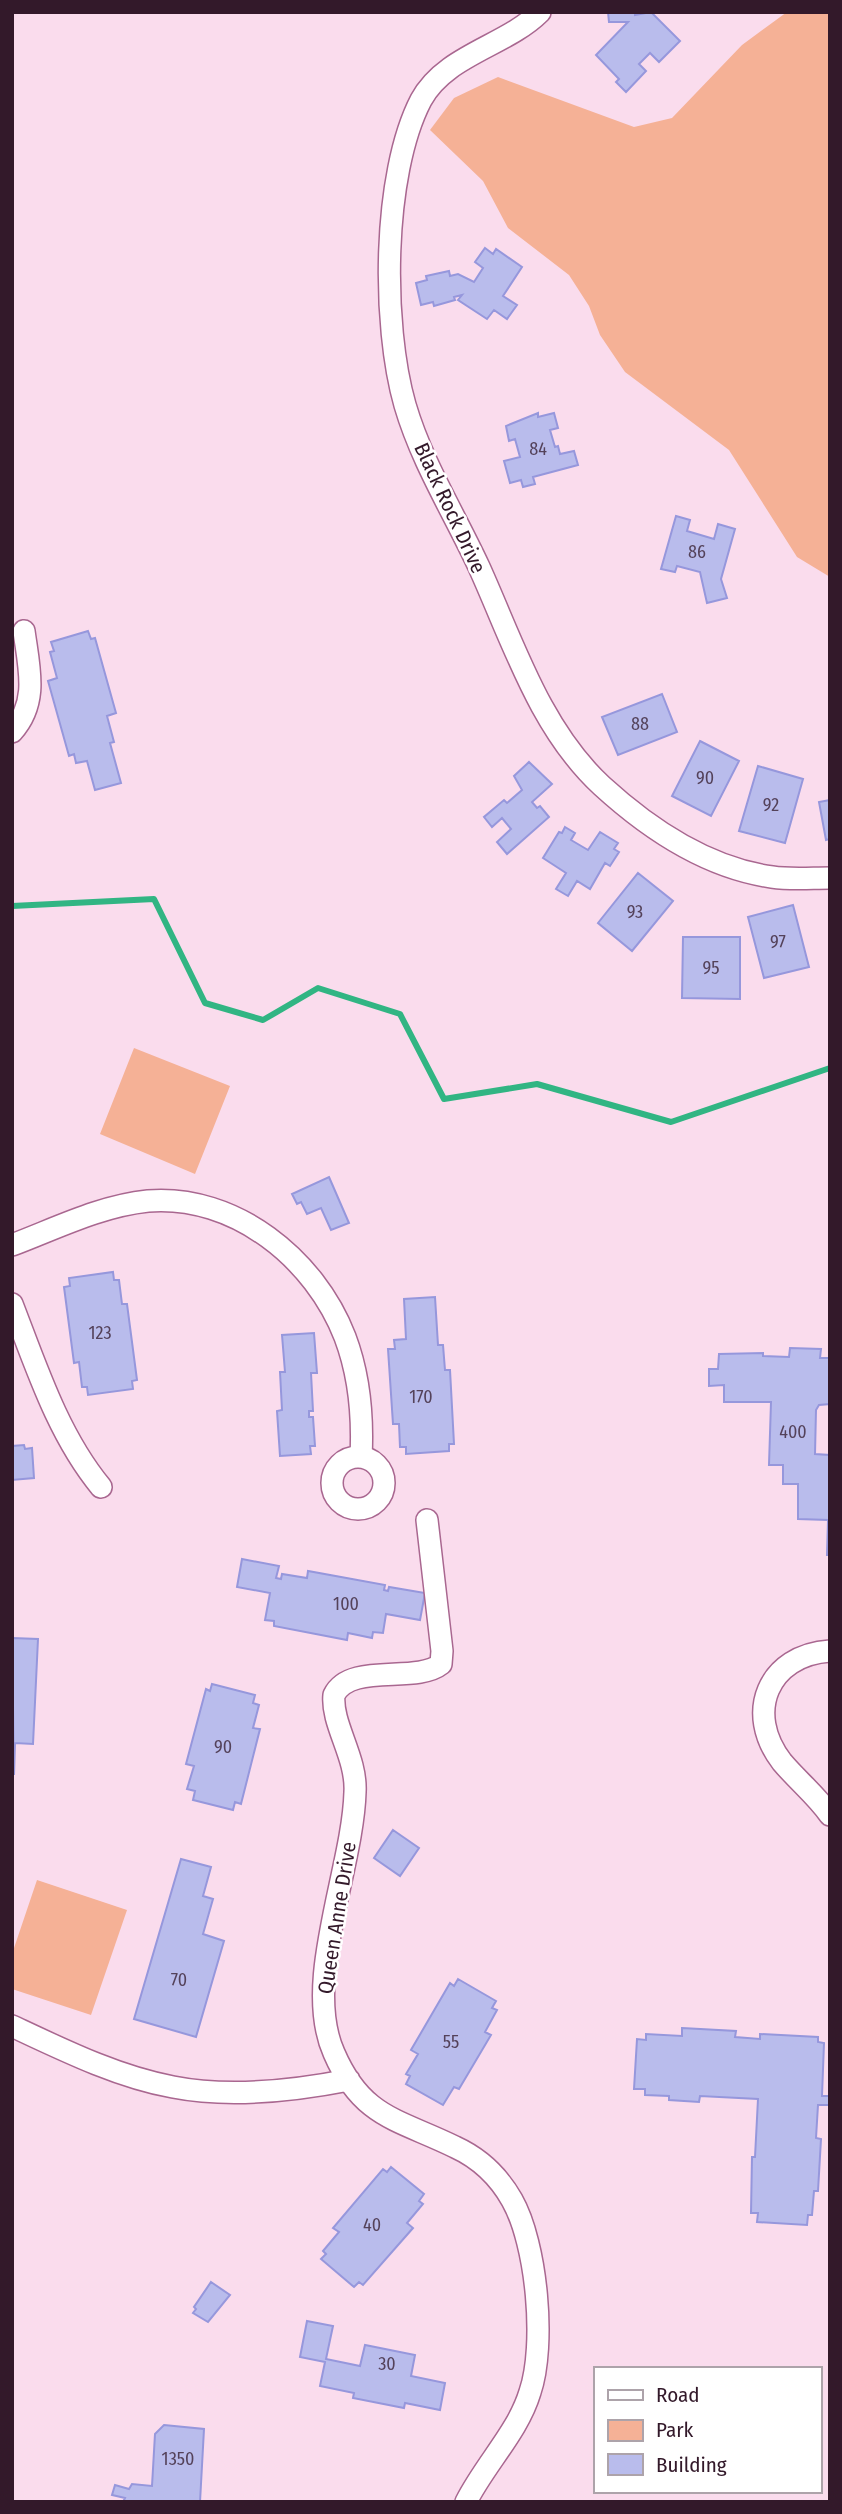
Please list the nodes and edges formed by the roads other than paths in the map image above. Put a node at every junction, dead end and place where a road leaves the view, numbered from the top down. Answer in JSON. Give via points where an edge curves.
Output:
{"nodes":[{"id":1,"x":540,"y":12,"type":"edge"},
{"id":2,"x":24,"y":631,"type":"dead end"},
{"id":3,"x":12,"y":732,"type":"edge"},
{"id":4,"x":830,"y":878,"type":"edge"},
{"id":5,"x":12,"y":1245,"type":"edge"},
{"id":6,"x":12,"y":1304,"type":"edge"},
{"id":7,"x":361,"y":1457,"type":"dead end"},
{"id":8,"x":101,"y":1487,"type":"dead end"},
{"id":9,"x":427,"y":1520,"type":"dead end"},
{"id":10,"x":830,"y":1651,"type":"edge"},
{"id":11,"x":830,"y":1815,"type":"edge"},
{"id":12,"x":12,"y":2026,"type":"edge"},
{"id":13,"x":349,"y":2080,"type":"junction"},
{"id":14,"x":466,"y":2502,"type":"edge"}],
"edges":[{"from":1,"to":4,"type":"street","name":"Black Rock Drive","via":[[521,30],[438,79],[422,98],[410,126],[390,239],[393,342],[406,406],[430,473],[479,567],[522,668],[559,732],[600,784],[648,824],[718,862],[772,877]]},
{"from":2,"to":3,"type":"street","via":[[31,695],[23,720]]},
{"from":5,"to":7,"type":"street","via":[[85,1215],[150,1201],[220,1212],[264,1233],[312,1280],[344,1336],[356,1379]]},
{"from":6,"to":8,"type":"street","via":[[54,1410]]},
{"from":9,"to":13,"type":"street","name":"Queen Anne Drive","via":[[441,1664],[428,1670],[348,1681],[334,1695],[356,1790],[325,1976],[324,2013],[334,2054]]},
{"from":10,"to":11,"type":"street","via":[[788,1663],[773,1679],[765,1701],[765,1719],[781,1761]]},
{"from":12,"to":13,"type":"street","via":[[145,2080],[192,2090],[315,2087]]},
{"from":13,"to":14,"type":"street","name":"Queen Anne Drive","via":[[384,2117],[454,2147],[485,2166],[514,2203],[526,2240],[537,2303],[534,2377],[524,2408]]}]}
